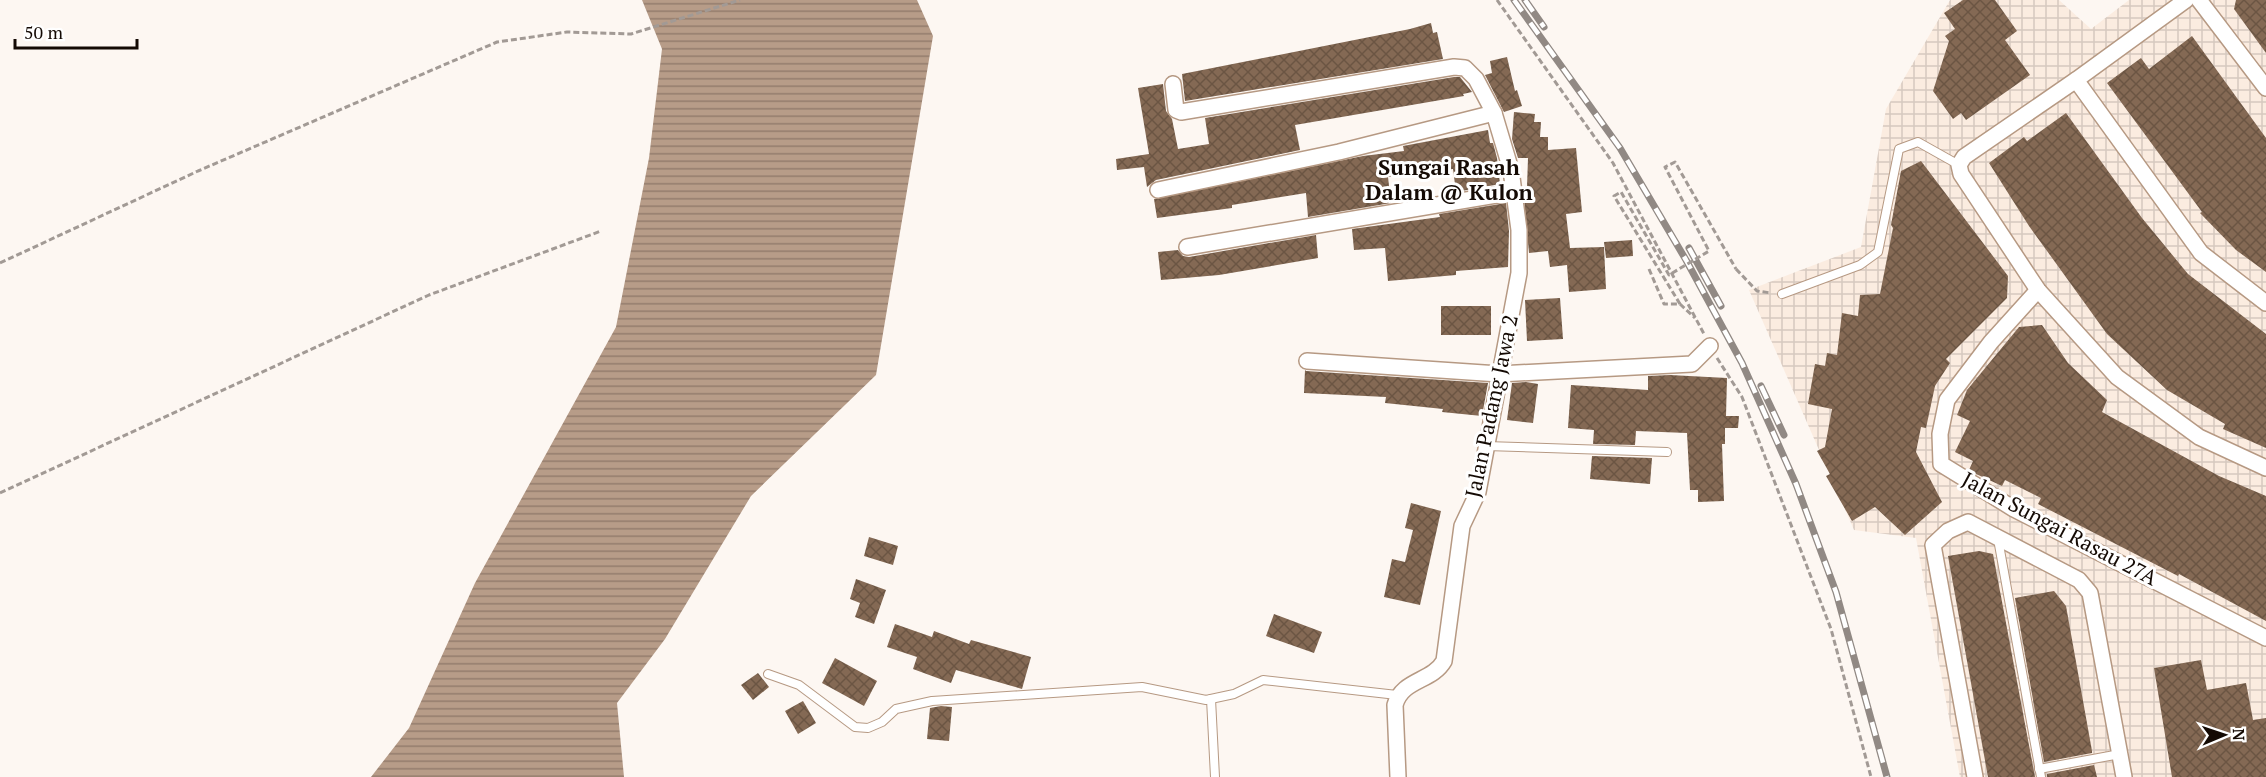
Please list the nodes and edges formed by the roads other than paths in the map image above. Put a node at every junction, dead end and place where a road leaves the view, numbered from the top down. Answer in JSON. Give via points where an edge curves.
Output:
{"nodes":[{"id":1,"x":2186,"y":0,"type":"edge"},
{"id":2,"x":2199,"y":0,"type":"edge"},
{"id":3,"x":2076,"y":80,"type":"junction"},
{"id":4,"x":1173,"y":84,"type":"dead end"},
{"id":5,"x":2266,"y":88,"type":"edge"},
{"id":6,"x":1494,"y":113,"type":"junction"},
{"id":7,"x":1961,"y":161,"type":"junction"},
{"id":8,"x":1158,"y":190,"type":"dead end"},
{"id":9,"x":1514,"y":192,"type":"junction"},
{"id":10,"x":1187,"y":247,"type":"dead end"},
{"id":11,"x":2038,"y":290,"type":"junction"},
{"id":12,"x":1782,"y":294,"type":"road end"},
{"id":13,"x":2266,"y":303,"type":"edge"},
{"id":14,"x":1710,"y":346,"type":"road end"},
{"id":15,"x":1307,"y":361,"type":"dead end"},
{"id":16,"x":1499,"y":374,"type":"junction"},
{"id":17,"x":1486,"y":446,"type":"junction"},
{"id":18,"x":1667,"y":452,"type":"dead end"},
{"id":19,"x":2266,"y":468,"type":"edge"},
{"id":20,"x":1998,"y":538,"type":"junction"},
{"id":21,"x":2266,"y":638,"type":"edge"},
{"id":22,"x":768,"y":674,"type":"dead end"},
{"id":23,"x":1397,"y":695,"type":"junction"},
{"id":24,"x":1211,"y":699,"type":"junction"},
{"id":25,"x":2120,"y":754,"type":"junction"},
{"id":26,"x":2040,"y":773,"type":"edge"},
{"id":27,"x":1215,"y":777,"type":"edge"},
{"id":28,"x":1398,"y":777,"type":"edge"},
{"id":29,"x":1975,"y":777,"type":"edge"},
{"id":30,"x":2124,"y":777,"type":"edge"}],
"edges":[{"from":1,"to":3,"type":"street"},
{"from":2,"to":5,"type":"street"},
{"from":3,"to":7,"type":"street"},
{"from":3,"to":13,"type":"street","via":[[2201,253]]},
{"from":4,"to":6,"type":"street","name":"Jalan Padang Jawa 2","via":[[1176,110],[1181,112],[1454,67],[1465,68],[1476,79]]},
{"from":6,"to":8,"type":"street"},
{"from":6,"to":9,"type":"street","name":"Jalan Padang Jawa 2"},
{"from":7,"to":11,"type":"street","via":[[1961,174]]},
{"from":7,"to":12,"type":"lane","via":[[1918,142],[1899,149],[1878,252],[1860,266]]},
{"from":9,"to":10,"type":"street"},
{"from":9,"to":16,"type":"street","name":"Jalan Padang Jawa 2","via":[[1519,273]]},
{"from":11,"to":19,"type":"street","via":[[2117,377],[2199,437]]},
{"from":11,"to":21,"type":"street","name":"Jalan Sungai Rasau 27A","via":[[1991,342],[1947,400],[1940,434],[1941,464],[2014,509]]},
{"from":14,"to":16,"type":"street","via":[[1692,364]]},
{"from":15,"to":16,"type":"street"},
{"from":16,"to":17,"type":"street","name":"Jalan Padang Jawa 2"},
{"from":17,"to":18,"type":"lane"},
{"from":17,"to":23,"type":"street","name":"Jalan Padang Jawa 2","via":[[1478,492],[1462,526],[1444,661],[1440,668]]},
{"from":20,"to":25,"type":"street","via":[[2079,580],[2090,593]]},
{"from":20,"to":26,"type":"lane"},
{"from":20,"to":29,"type":"street","via":[[1968,522],[1948,531],[1933,545]]},
{"from":22,"to":24,"type":"lane","via":[[800,685],[855,727],[868,728],[896,709],[932,701],[1142,687]]},
{"from":23,"to":24,"type":"lane","via":[[1263,680],[1234,694]]},
{"from":23,"to":28,"type":"street"},
{"from":24,"to":27,"type":"lane"},
{"from":25,"to":26,"type":"lane"},
{"from":25,"to":30,"type":"street"}]}
